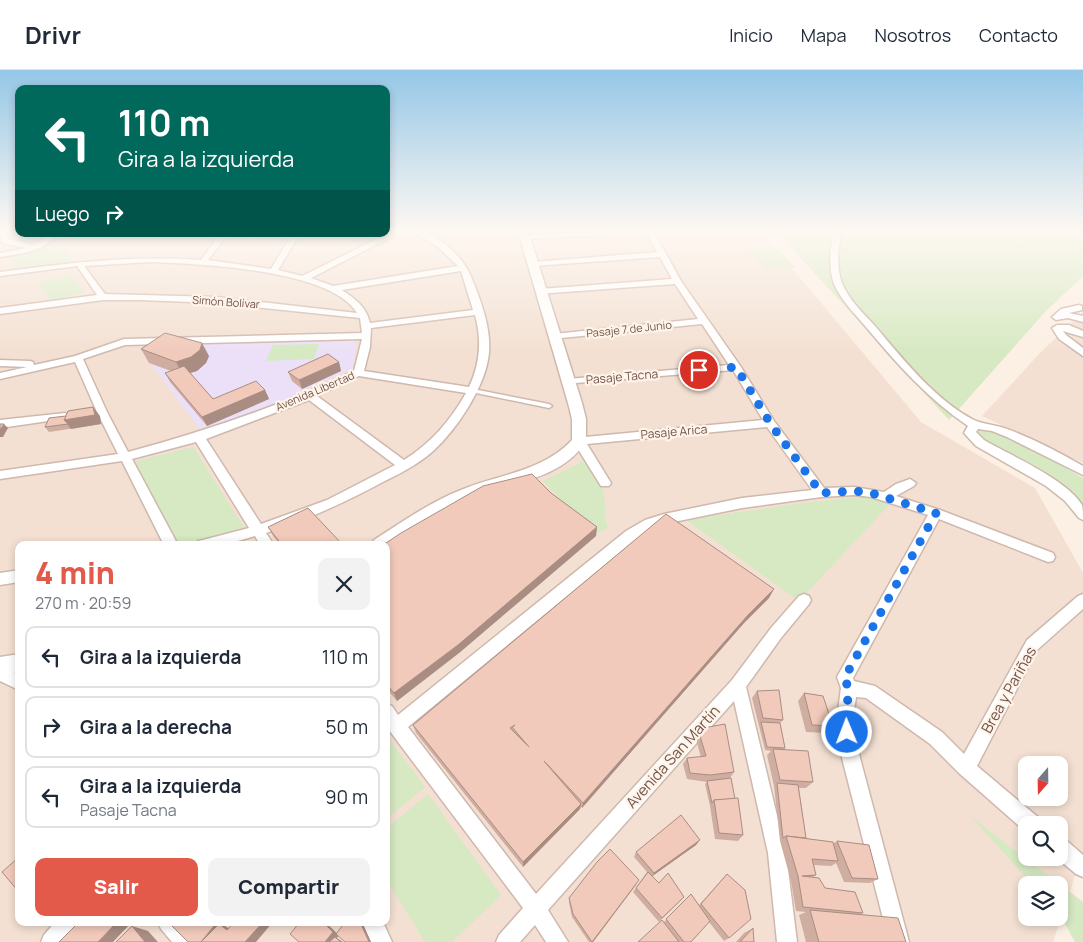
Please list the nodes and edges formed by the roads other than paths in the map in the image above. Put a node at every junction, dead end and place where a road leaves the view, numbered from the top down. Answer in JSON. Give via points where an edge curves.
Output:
{"nodes":[{"id":1,"x":29,"y":271,"type":"edge"},
{"id":2,"x":84,"y":271,"type":"edge"},
{"id":3,"x":274,"y":271,"type":"edge"},
{"id":4,"x":319,"y":271,"type":"edge"},
{"id":5,"x":446,"y":271,"type":"edge"},
{"id":6,"x":464,"y":271,"type":"edge"},
{"id":7,"x":535,"y":271,"type":"edge"},
{"id":8,"x":671,"y":271,"type":"edge"},
{"id":9,"x":836,"y":271,"type":"edge"},
{"id":10,"x":0,"y":274,"type":"edge"},
{"id":11,"x":304,"y":278,"type":"junction"},
{"id":12,"x":677,"y":281,"type":"junction"},
{"id":13,"x":333,"y":289,"type":"junction"},
{"id":14,"x":540,"y":292,"type":"junction"},
{"id":15,"x":103,"y":297,"type":"junction"},
{"id":16,"x":1081,"y":305,"type":"edge"},
{"id":17,"x":0,"y":311,"type":"edge"},
{"id":18,"x":479,"y":312,"type":"junction"},
{"id":19,"x":363,"y":316,"type":"junction"},
{"id":20,"x":1083,"y":318,"type":"edge"},
{"id":21,"x":704,"y":321,"type":"junction"},
{"id":22,"x":366,"y":331,"type":"junction"},
{"id":23,"x":1083,"y":334,"type":"edge"},
{"id":24,"x":554,"y":337,"type":"junction"},
{"id":25,"x":1083,"y":353,"type":"edge"},
{"id":26,"x":78,"y":358,"type":"junction"},
{"id":27,"x":0,"y":363,"type":"edge"},
{"id":28,"x":45,"y":366,"type":"junction"},
{"id":29,"x":736,"y":367,"type":"junction"},
{"id":30,"x":358,"y":373,"type":"junction"},
{"id":31,"x":0,"y":376,"type":"edge"},
{"id":32,"x":568,"y":382,"type":"junction"},
{"id":33,"x":473,"y":391,"type":"junction"},
{"id":34,"x":310,"y":396,"type":"junction"},
{"id":35,"x":549,"y":406,"type":"dead end"},
{"id":36,"x":74,"y":415,"type":"edge"},
{"id":37,"x":770,"y":423,"type":"junction"},
{"id":38,"x":0,"y":424,"type":"edge"},
{"id":39,"x":974,"y":425,"type":"junction"},
{"id":40,"x":199,"y":437,"type":"junction"},
{"id":41,"x":579,"y":441,"type":"junction"},
{"id":42,"x":125,"y":456,"type":"junction"},
{"id":43,"x":404,"y":466,"type":"junction"},
{"id":44,"x":1083,"y":470,"type":"edge"},
{"id":45,"x":0,"y":475,"type":"edge"},
{"id":46,"x":605,"y":483,"type":"dead end"},
{"id":47,"x":910,"y":483,"type":"dead end"},
{"id":48,"x":821,"y":493,"type":"junction"},
{"id":49,"x":885,"y":498,"type":"junction"},
{"id":50,"x":936,"y":513,"type":"junction"},
{"id":51,"x":1083,"y":516,"type":"edge"},
{"id":52,"x":259,"y":531,"type":"junction"},
{"id":53,"x":168,"y":541,"type":"edge"},
{"id":54,"x":219,"y":541,"type":"edge"},
{"id":55,"x":265,"y":541,"type":"edge"},
{"id":56,"x":386,"y":541,"type":"edge"},
{"id":57,"x":1048,"y":557,"type":"dead end"},
{"id":58,"x":15,"y":576,"type":"edge"},
{"id":59,"x":0,"y":578,"type":"edge"},
{"id":60,"x":804,"y":600,"type":"dead end"},
{"id":61,"x":1083,"y":600,"type":"edge"},
{"id":62,"x":15,"y":664,"type":"edge"},
{"id":63,"x":0,"y":666,"type":"edge"},
{"id":64,"x":0,"y":673,"type":"edge"},
{"id":65,"x":15,"y":681,"type":"edge"},
{"id":66,"x":738,"y":685,"type":"junction"},
{"id":67,"x":849,"y":688,"type":"junction"},
{"id":68,"x":392,"y":719,"type":"edge"},
{"id":69,"x":966,"y":768,"type":"junction"},
{"id":70,"x":1022,"y":816,"type":"edge"},
{"id":71,"x":1068,"y":854,"type":"edge"},
{"id":72,"x":1083,"y":867,"type":"edge"},
{"id":73,"x":536,"y":908,"type":"junction"},
{"id":74,"x":66,"y":926,"type":"edge"},
{"id":75,"x":172,"y":926,"type":"edge"},
{"id":76,"x":374,"y":926,"type":"edge"},
{"id":77,"x":51,"y":942,"type":"edge"},
{"id":78,"x":186,"y":942,"type":"edge"},
{"id":79,"x":382,"y":942,"type":"edge"},
{"id":80,"x":506,"y":942,"type":"edge"},
{"id":81,"x":558,"y":942,"type":"edge"},
{"id":82,"x":787,"y":942,"type":"edge"},
{"id":83,"x":899,"y":942,"type":"edge"}],
"edges":[{"from":1,"to":10,"type":"street"},
{"from":2,"to":15,"type":"street"},
{"from":3,"to":11,"type":"street"},
{"from":4,"to":11,"type":"street"},
{"from":5,"to":13,"type":"street"},
{"from":6,"to":18,"type":"street"},
{"from":7,"to":14,"type":"street"},
{"from":8,"to":12,"type":"street"},
{"from":9,"to":39,"type":"street","via":[[837,281],[850,304],[891,351],[938,400]]},
{"from":11,"to":13,"type":"street"},
{"from":12,"to":14,"type":"street"},
{"from":12,"to":21,"type":"street"},
{"from":13,"to":19,"type":"street","via":[[356,305]]},
{"from":14,"to":24,"type":"street"},
{"from":15,"to":17,"type":"street","name":"Simón Bolívar"},
{"from":15,"to":19,"type":"street","name":"Simón Bolívar","via":[[217,300]]},
{"from":16,"to":20,"type":"street","via":[[1077,312]]},
{"from":16,"to":20,"type":"street","via":[[1056,317]]},
{"from":18,"to":22,"type":"street"},
{"from":18,"to":33,"type":"street","via":[[486,344],[483,366]]},
{"from":19,"to":22,"type":"street","name":"Avenida Libertad"},
{"from":21,"to":24,"type":"street","name":"Pasaje 7 de Junio"},
{"from":21,"to":29,"type":"street"},
{"from":22,"to":26,"type":"street","via":[[124,342]]},
{"from":22,"to":30,"type":"street","name":"Avenida Libertad","via":[[366,354]]},
{"from":23,"to":25,"type":"street","via":[[1069,328],[1057,328],[1062,337]]},
{"from":24,"to":32,"type":"street"},
{"from":26,"to":28,"type":"street"},
{"from":26,"to":42,"type":"street","via":[[98,413]]},
{"from":27,"to":28,"type":"street"},
{"from":28,"to":31,"type":"street"},
{"from":29,"to":32,"type":"street","name":"Pasaje Tacna"},
{"from":29,"to":37,"type":"street"},
{"from":30,"to":33,"type":"street"},
{"from":30,"to":34,"type":"street","name":"Avenida Libertad"},
{"from":32,"to":41,"type":"street","via":[[579,419]]},
{"from":33,"to":35,"type":"lane"},
{"from":33,"to":43,"type":"street","via":[[430,448]]},
{"from":34,"to":40,"type":"street","name":"Avenida Libertad"},
{"from":34,"to":43,"type":"street"},
{"from":36,"to":38,"type":"street"},
{"from":37,"to":41,"type":"street","name":"Pasaje Arica"},
{"from":37,"to":48,"type":"street"},
{"from":39,"to":44,"type":"street","via":[[992,427]]},
{"from":39,"to":51,"type":"street","via":[[970,433],[980,443],[1050,483]]},
{"from":40,"to":42,"type":"street","name":"Avenida Libertad"},
{"from":40,"to":52,"type":"street"},
{"from":41,"to":46,"type":"street"},
{"from":41,"to":56,"type":"street","via":[[563,458],[548,466],[467,494]]},
{"from":42,"to":45,"type":"street","name":"Avenida Libertad"},
{"from":42,"to":53,"type":"street"},
{"from":43,"to":52,"type":"street","via":[[331,505]]},
{"from":47,"to":49,"type":"street"},
{"from":48,"to":49,"type":"street","via":[[854,491]]},
{"from":48,"to":68,"type":"street","via":[[742,503],[650,523]]},
{"from":49,"to":50,"type":"street"},
{"from":50,"to":57,"type":"street"},
{"from":50,"to":67,"type":"street","via":[[852,662],[845,677]]},
{"from":52,"to":54,"type":"street"},
{"from":52,"to":55,"type":"street"},
{"from":58,"to":59,"type":"street"},
{"from":60,"to":66,"type":"street","name":"Avenida San Martín"},
{"from":61,"to":69,"type":"street","name":"Brea y Pariñas","via":[[1032,645]]},
{"from":62,"to":63,"type":"street"},
{"from":64,"to":65,"type":"street"},
{"from":66,"to":73,"type":"street","name":"Avenida San Martín"},
{"from":66,"to":82,"type":"street","via":[[777,853]]},
{"from":67,"to":69,"type":"street","via":[[869,692],[936,738]]},
{"from":67,"to":83,"type":"street","via":[[845,718],[851,758]]},
{"from":68,"to":73,"type":"street"},
{"from":69,"to":70,"type":"street"},
{"from":71,"to":72,"type":"street"},
{"from":73,"to":80,"type":"street","name":"Avenida San Martín"},
{"from":73,"to":81,"type":"street"},
{"from":74,"to":77,"type":"street"},
{"from":75,"to":78,"type":"street"},
{"from":76,"to":79,"type":"street"}]}
